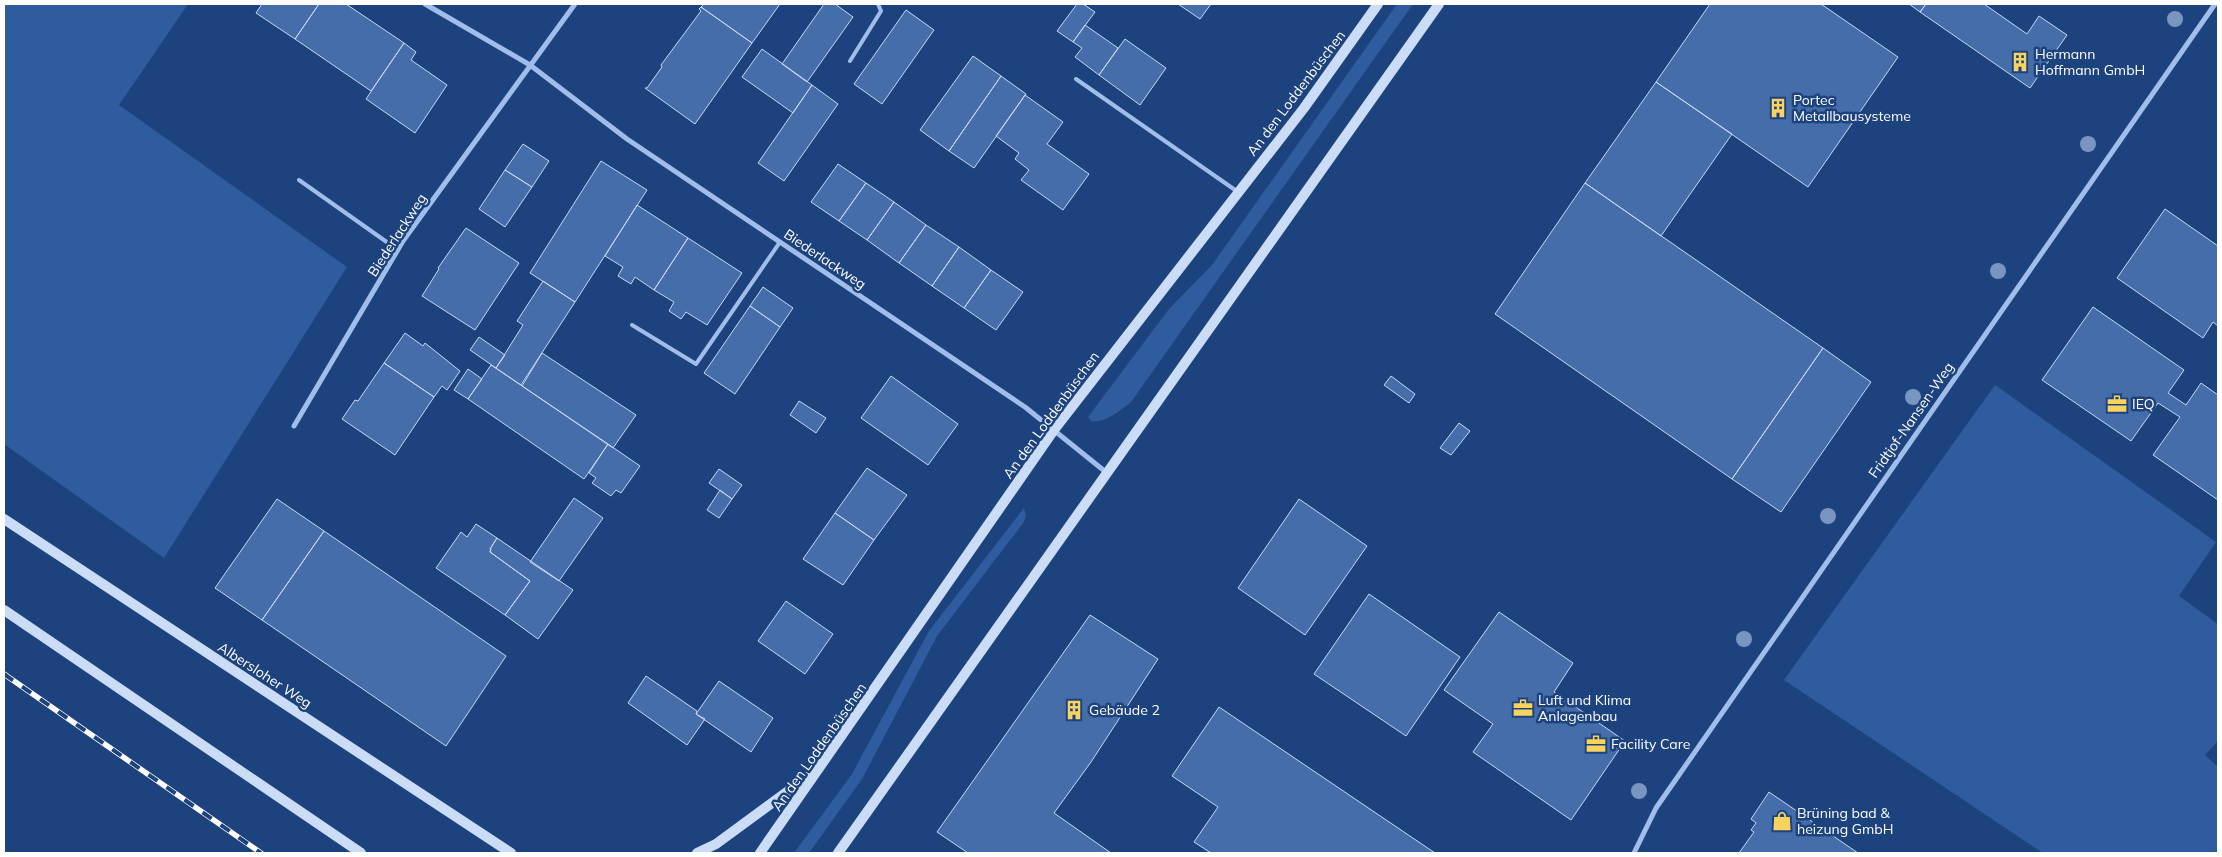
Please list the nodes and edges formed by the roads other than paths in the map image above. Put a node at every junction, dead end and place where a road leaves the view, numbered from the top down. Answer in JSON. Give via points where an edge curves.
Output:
{"nodes":[{"id":1,"x":425,"y":4,"type":"edge"},
{"id":2,"x":575,"y":4,"type":"edge"},
{"id":3,"x":878,"y":4,"type":"edge"},
{"id":4,"x":1378,"y":4,"type":"edge"},
{"id":5,"x":1439,"y":4,"type":"edge"},
{"id":6,"x":2215,"y":4,"type":"edge"},
{"id":7,"x":850,"y":61,"type":"dead end"},
{"id":8,"x":530,"y":64,"type":"junction"},
{"id":9,"x":1076,"y":79,"type":"dead end"},
{"id":10,"x":299,"y":180,"type":"dead end"},
{"id":11,"x":1238,"y":192,"type":"junction"},
{"id":12,"x":780,"y":242,"type":"junction"},
{"id":13,"x":398,"y":250,"type":"junction"},
{"id":14,"x":632,"y":325,"type":"dead end"},
{"id":15,"x":294,"y":426,"type":"dead end"},
{"id":16,"x":1054,"y":430,"type":"junction"},
{"id":17,"x":1107,"y":473,"type":"junction"},
{"id":18,"x":4,"y":519,"type":"edge"},
{"id":19,"x":4,"y":610,"type":"edge"},
{"id":20,"x":823,"y":765,"type":"junction"},
{"id":21,"x":845,"y":842,"type":"junction"},
{"id":22,"x":361,"y":853,"type":"edge"},
{"id":23,"x":511,"y":853,"type":"edge"},
{"id":24,"x":697,"y":853,"type":"edge"},
{"id":25,"x":760,"y":853,"type":"edge"},
{"id":26,"x":838,"y":853,"type":"edge"},
{"id":27,"x":844,"y":853,"type":"edge"},
{"id":28,"x":1634,"y":853,"type":"edge"}],
"edges":[{"from":1,"to":8,"type":"street","name":"Biederlackweg"},
{"from":2,"to":8,"type":"street","name":"Biederlackweg"},
{"from":3,"to":7,"type":"lane","via":[[881,11]]},
{"from":4,"to":11,"type":"main road","name":"An den Loddenbüschen","via":[[1304,108]]},
{"from":5,"to":17,"type":"main road"},
{"from":6,"to":28,"type":"street","name":"Fridtjof-Nansen-Weg","via":[[1656,808]]},
{"from":8,"to":12,"type":"street","name":"Biederlackweg","via":[[627,140]]},
{"from":8,"to":13,"type":"street","name":"Biederlackweg"},
{"from":9,"to":11,"type":"lane"},
{"from":10,"to":13,"type":"lane"},
{"from":11,"to":16,"type":"main road","name":"An den Loddenbüschen"},
{"from":12,"to":14,"type":"lane","via":[[696,364]]},
{"from":12,"to":16,"type":"street","name":"Biederlackweg","via":[[1025,407]]},
{"from":13,"to":15,"type":"street","name":"Biederlackweg"},
{"from":16,"to":17,"type":"street","name":"Biederlackweg"},
{"from":16,"to":20,"type":"main road","name":"An den Loddenbüschen"},
{"from":17,"to":21,"type":"main road"},
{"from":18,"to":23,"type":"main road","name":"Albersloher Weg"},
{"from":19,"to":22,"type":"main road"},
{"from":20,"to":24,"type":"main road","via":[[724,839]]},
{"from":20,"to":25,"type":"main road","name":"An den Loddenbüschen"},
{"from":21,"to":26,"type":"main road"},
{"from":21,"to":27,"type":"main road"}]}
